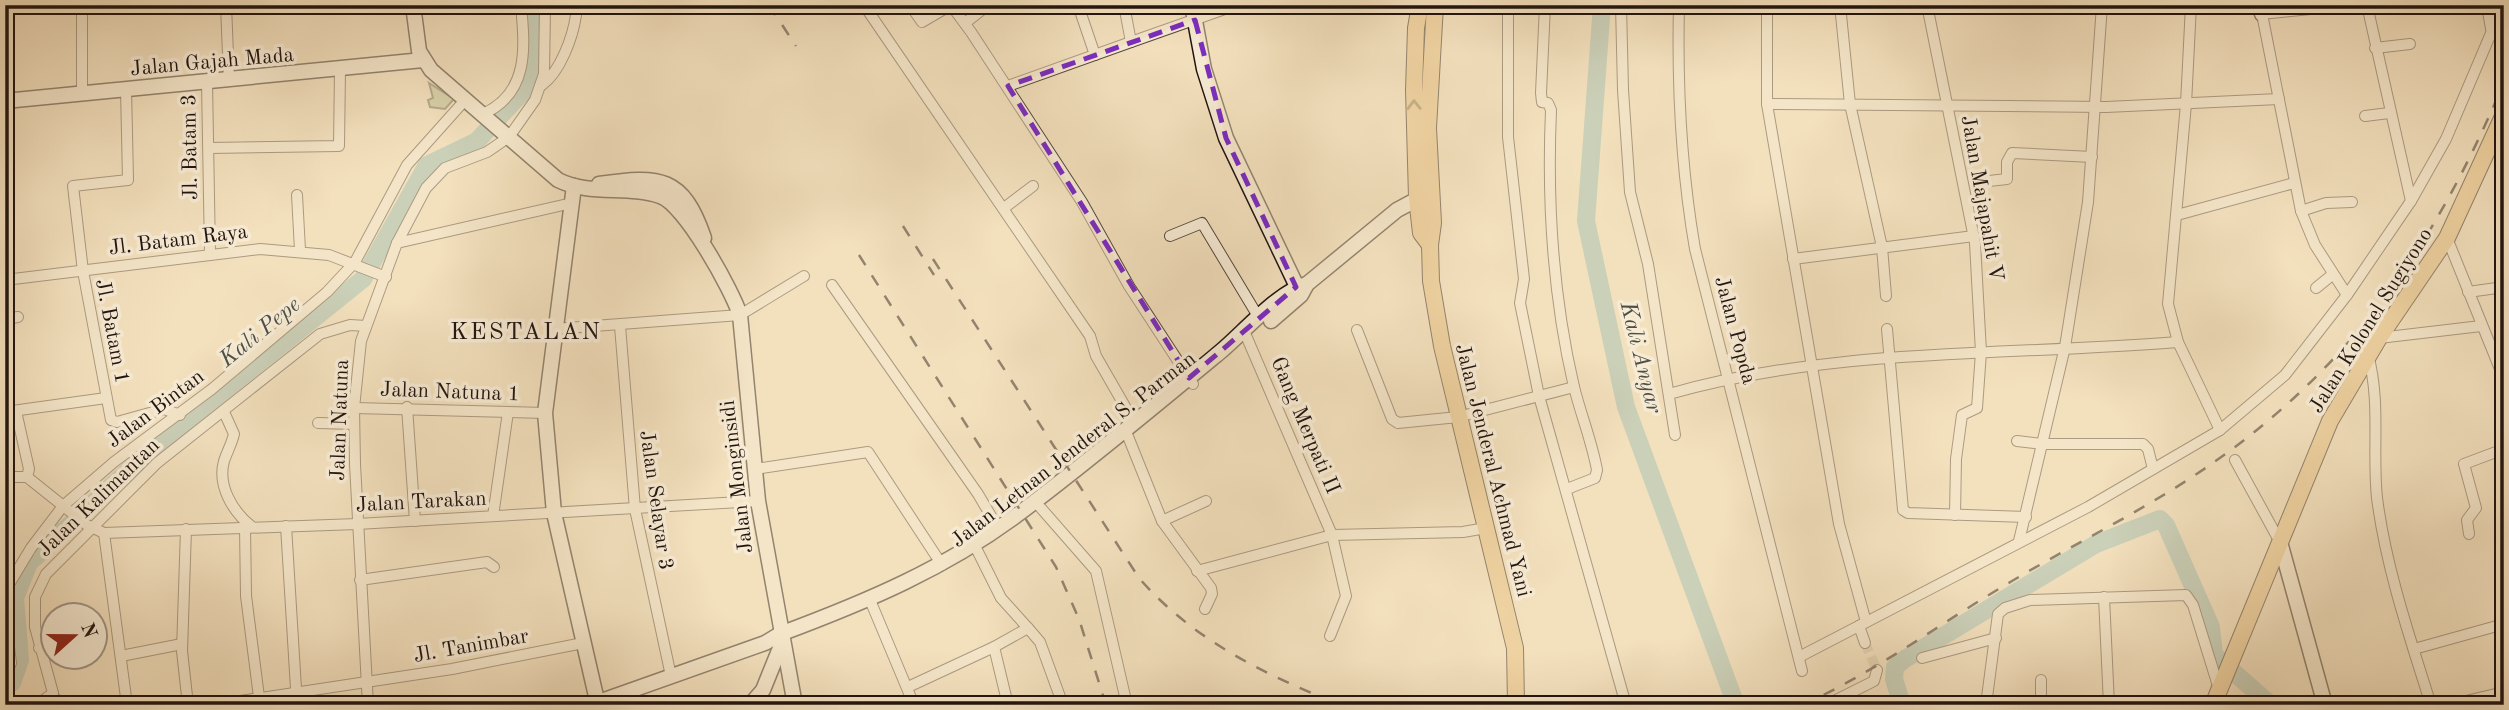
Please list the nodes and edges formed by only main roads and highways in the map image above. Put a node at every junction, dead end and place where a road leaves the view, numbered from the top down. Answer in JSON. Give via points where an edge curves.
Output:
{"nodes":[{"id":1,"x":413,"y":5,"type":"edge"},
{"id":2,"x":1420,"y":5,"type":"edge"},
{"id":3,"x":1435,"y":5,"type":"edge"},
{"id":4,"x":1193,"y":13,"type":"edge"},
{"id":5,"x":423,"y":60,"type":"junction"},
{"id":6,"x":5,"y":101,"type":"edge"},
{"id":7,"x":2503,"y":116,"type":"edge"},
{"id":8,"x":578,"y":187,"type":"junction"},
{"id":9,"x":1424,"y":195,"type":"junction"},
{"id":10,"x":1301,"y":289,"type":"junction"},
{"id":11,"x":1247,"y":335,"type":"junction"},
{"id":12,"x":1129,"y":429,"type":"junction"},
{"id":13,"x":2280,"y":542,"type":"junction"},
{"id":14,"x":976,"y":548,"type":"junction"},
{"id":15,"x":872,"y":604,"type":"junction"},
{"id":16,"x":776,"y":640,"type":"junction"},
{"id":17,"x":2219,"y":691,"type":"edge"},
{"id":18,"x":752,"y":701,"type":"edge"},
{"id":19,"x":595,"y":704,"type":"edge"},
{"id":20,"x":795,"y":705,"type":"edge"},
{"id":21,"x":1516,"y":705,"type":"edge"},
{"id":22,"x":2325,"y":705,"type":"edge"}],
"edges":[{"from":1,"to":5,"type":"main road"},
{"from":9,"to":2,"type":"main road","name":"Jalan Jenderal Achmad Yani","one_way":true,"via":[[1414,90]]},
{"from":3,"to":9,"type":"main road","name":"Jalan Jenderal Achmad Yani"},
{"from":4,"to":10,"type":"main road","via":[[1211,96],[1226,138]]},
{"from":5,"to":6,"type":"main road","name":"Jalan Gajah Mada"},
{"from":5,"to":8,"type":"main road","name":"Jalan Monginsidi","via":[[553,177]]},
{"from":7,"to":13,"type":"main road","name":"Jalan Kolonel Sugiyono","via":[[2448,238],[2368,355],[2330,421]]},
{"from":8,"to":16,"type":"main road","name":"Jalan Monginsidi","via":[[659,188],[707,250],[740,315]]},
{"from":8,"to":19,"type":"main road","via":[[572,203],[545,413],[554,513]]},
{"from":9,"to":10,"type":"main road","name":"Jalan Letnan Jenderal S. Parman","via":[[1397,210]]},
{"from":9,"to":21,"type":"main road","name":"Jalan Jenderal Achmad Yani","via":[[1433,230],[1433,293],[1458,417],[1515,648]]},
{"from":10,"to":11,"type":"main road","name":"Jalan Letnan Jenderal S. Parman"},
{"from":10,"to":11,"type":"main road","name":"Jalan Letnan Jenderal S. Parman","via":[[1259,318]]},
{"from":11,"to":12,"type":"main road","name":"Jalan Letnan Jenderal S. Parman"},
{"from":12,"to":14,"type":"main road","name":"Jalan Letnan Jenderal S. Parman"},
{"from":12,"to":14,"type":"main road","name":"Jalan Letnan Jenderal S. Parman","via":[[1040,507]]},
{"from":13,"to":17,"type":"main road","name":"Jalan Kolonel Sugiyono"},
{"from":13,"to":22,"type":"main road"},
{"from":14,"to":15,"type":"main road","name":"Jalan Letnan Jenderal S. Parman"},
{"from":14,"to":15,"type":"main road","name":"Jalan Letnan Jenderal S. Parman","via":[[946,572]]},
{"from":15,"to":16,"type":"main road","name":"Jalan Letnan Jenderal S. Parman"},
{"from":16,"to":18,"type":"main road","via":[[763,690]]},
{"from":16,"to":19,"type":"main road","name":"Jalan Letnan Jenderal S. Parman"},
{"from":16,"to":20,"type":"main road","name":"Jalan Monginsidi"}]}
